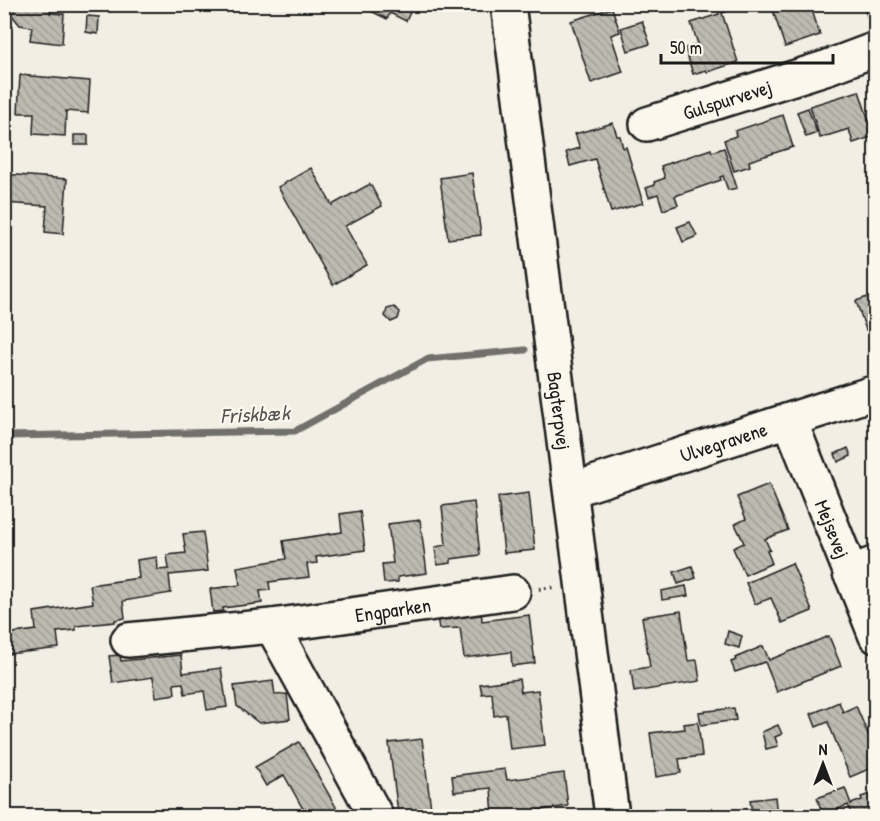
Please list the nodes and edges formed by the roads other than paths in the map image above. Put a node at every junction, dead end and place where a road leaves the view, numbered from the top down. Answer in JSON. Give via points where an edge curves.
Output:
{"nodes":[{"id":1,"x":508,"y":4,"type":"edge"},
{"id":2,"x":876,"y":49,"type":"edge"},
{"id":3,"x":647,"y":124,"type":"dead end"},
{"id":4,"x":876,"y":393,"type":"edge"},
{"id":5,"x":789,"y":421,"type":"junction"},
{"id":6,"x":572,"y":490,"type":"junction"},
{"id":7,"x":863,"y":568,"type":"edge"},
{"id":8,"x":513,"y":592,"type":"road end"},
{"id":9,"x":272,"y":626,"type":"junction"},
{"id":10,"x":876,"y":636,"type":"edge"},
{"id":11,"x":128,"y":640,"type":"dead end"},
{"id":12,"x":376,"y":816,"type":"edge"},
{"id":13,"x":612,"y":816,"type":"edge"}],
"edges":[{"from":1,"to":6,"type":"street","name":"Bagterpvej"},
{"from":2,"to":3,"type":"street","name":"Gulspurvevej"},
{"from":4,"to":5,"type":"street","name":"Ulvegravene"},
{"from":5,"to":6,"type":"street","name":"Ulvegravene"},
{"from":5,"to":7,"type":"street","name":"Mejsevej"},
{"from":6,"to":13,"type":"street","name":"Bagterpvej"},
{"from":7,"to":10,"type":"street","name":"Mejsevej"},
{"from":8,"to":9,"type":"street","name":"Engparken"},
{"from":9,"to":11,"type":"street","name":"Engparken"},
{"from":9,"to":12,"type":"street"}]}
